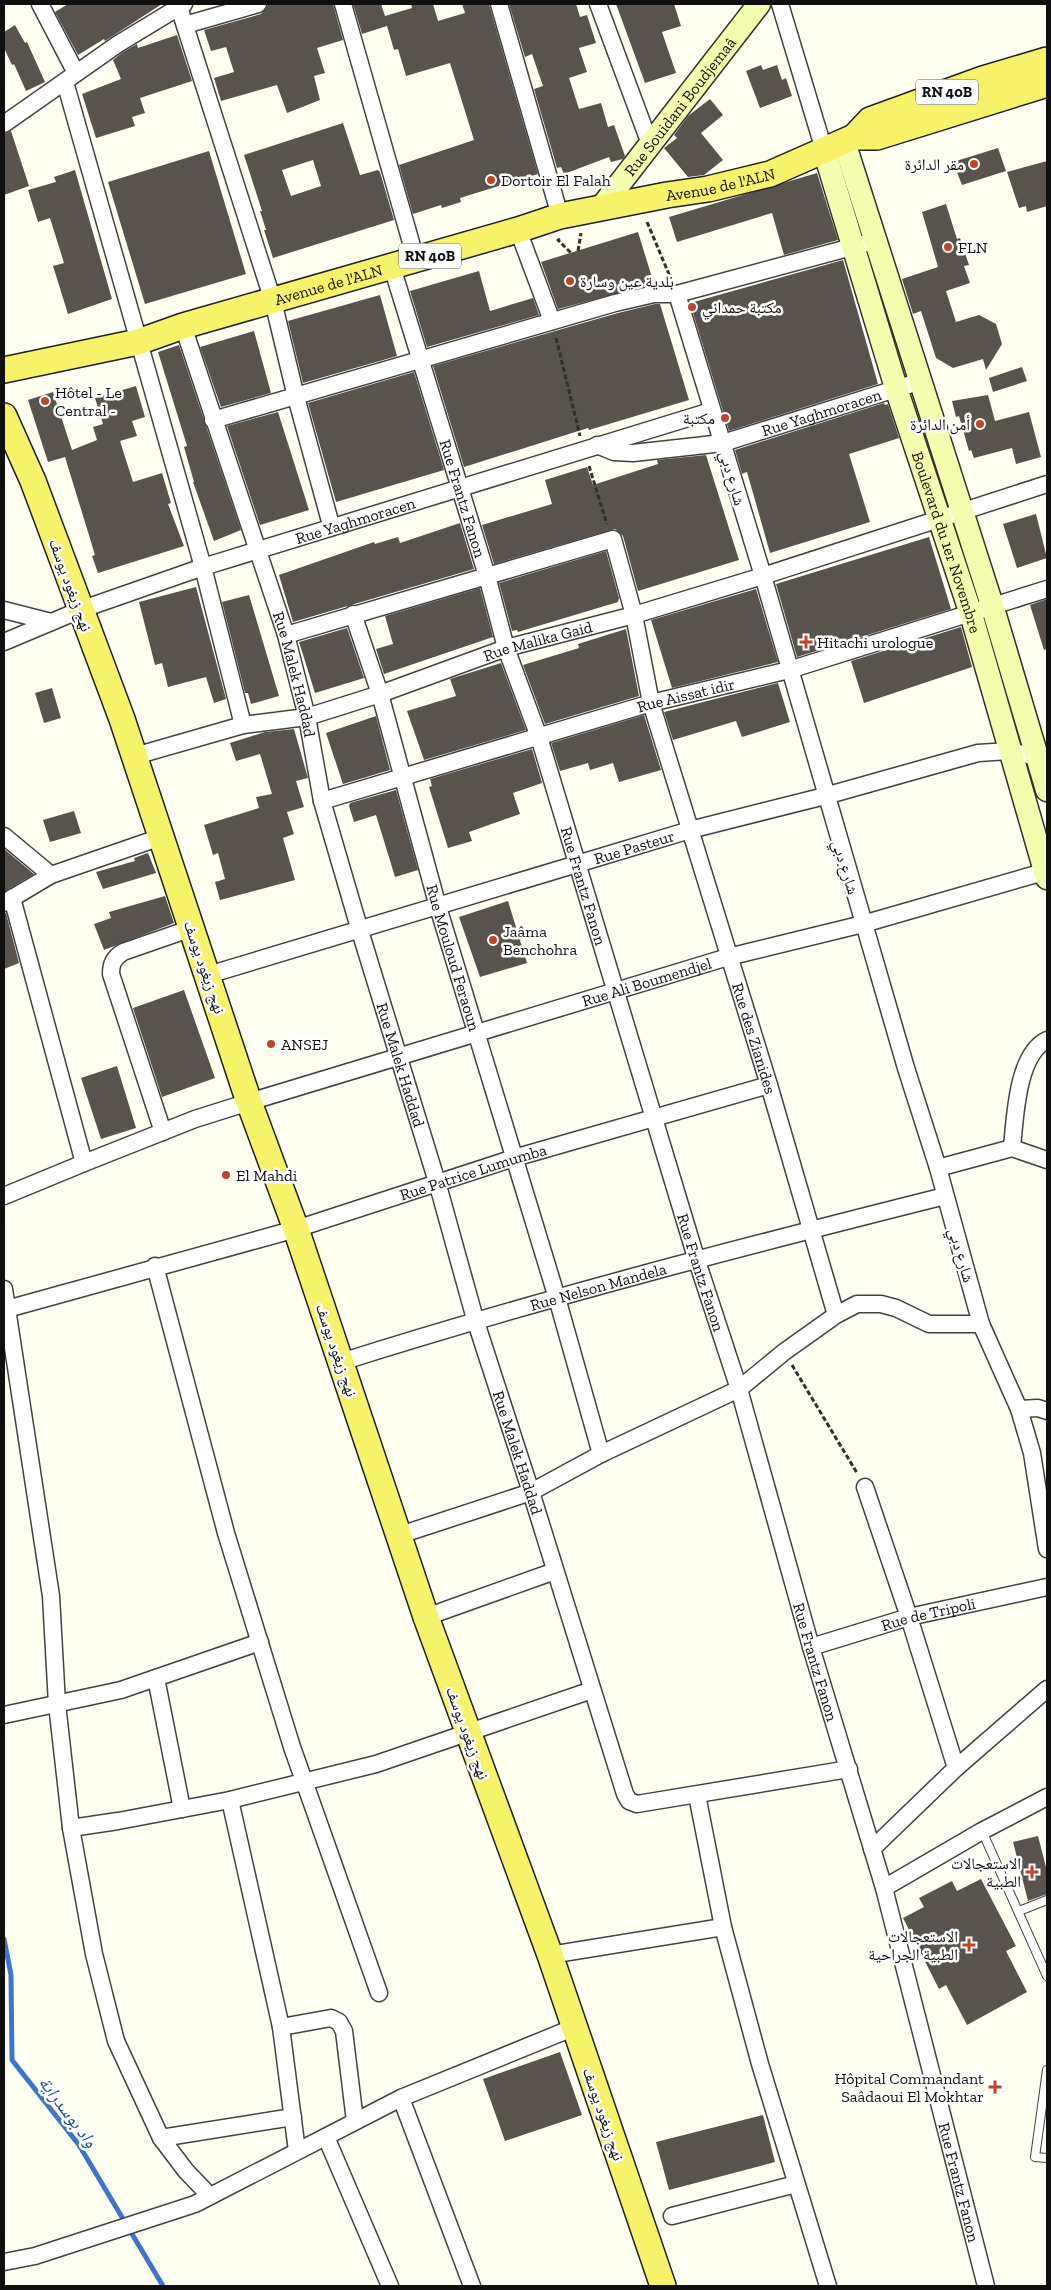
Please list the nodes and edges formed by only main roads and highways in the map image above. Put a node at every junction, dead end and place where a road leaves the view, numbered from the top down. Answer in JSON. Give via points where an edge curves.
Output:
{"nodes":[{"id":1,"x":759,"y":4,"type":"edge"},
{"id":2,"x":1047,"y":60,"type":"edge"},
{"id":3,"x":1047,"y":84,"type":"edge"},
{"id":4,"x":986,"y":90,"type":"junction"},
{"id":5,"x":840,"y":143,"type":"junction"},
{"id":6,"x":600,"y":209,"type":"junction"},
{"id":7,"x":4,"y":370,"type":"edge"},
{"id":8,"x":4,"y":416,"type":"edge"},
{"id":9,"x":1042,"y":758,"type":"edge"},
{"id":10,"x":1047,"y":790,"type":"edge"},
{"id":11,"x":1047,"y":873,"type":"edge"},
{"id":12,"x":663,"y":2286,"type":"edge"}],
"edges":[{"from":1,"to":6,"type":"main road","name":"Rue Souidani Boudjemaâ"},
{"from":2,"to":4,"type":"main road","number":"RN 40B"},
{"from":3,"to":4,"type":"main road","number":"RN 40B"},
{"from":4,"to":5,"type":"main road","number":"RN 40B","via":[[877,137]]},
{"from":5,"to":6,"type":"main road","name":"Avenue de l'ALN","number":"RN 40B","via":[[770,174]]},
{"from":5,"to":9,"type":"main road","name":"Boulevard du 1er Novembre","via":[[877,239]]},
{"from":5,"to":11,"type":"main road","name":"Boulevard du 1er Novembre","via":[[853,247],[971,614]]},
{"from":6,"to":7,"type":"main road","name":"Avenue de l'ALN","number":"RN 40B","via":[[567,230],[518,230],[183,326],[138,342]]},
{"from":8,"to":12,"type":"main road","name":"نهج زيغود يوسف","via":[[33,481],[135,756],[249,1102],[296,1229],[426,1617],[550,1956]]},
{"from":9,"to":10,"type":"main road","name":"Boulevard du 1er Novembre"}]}
